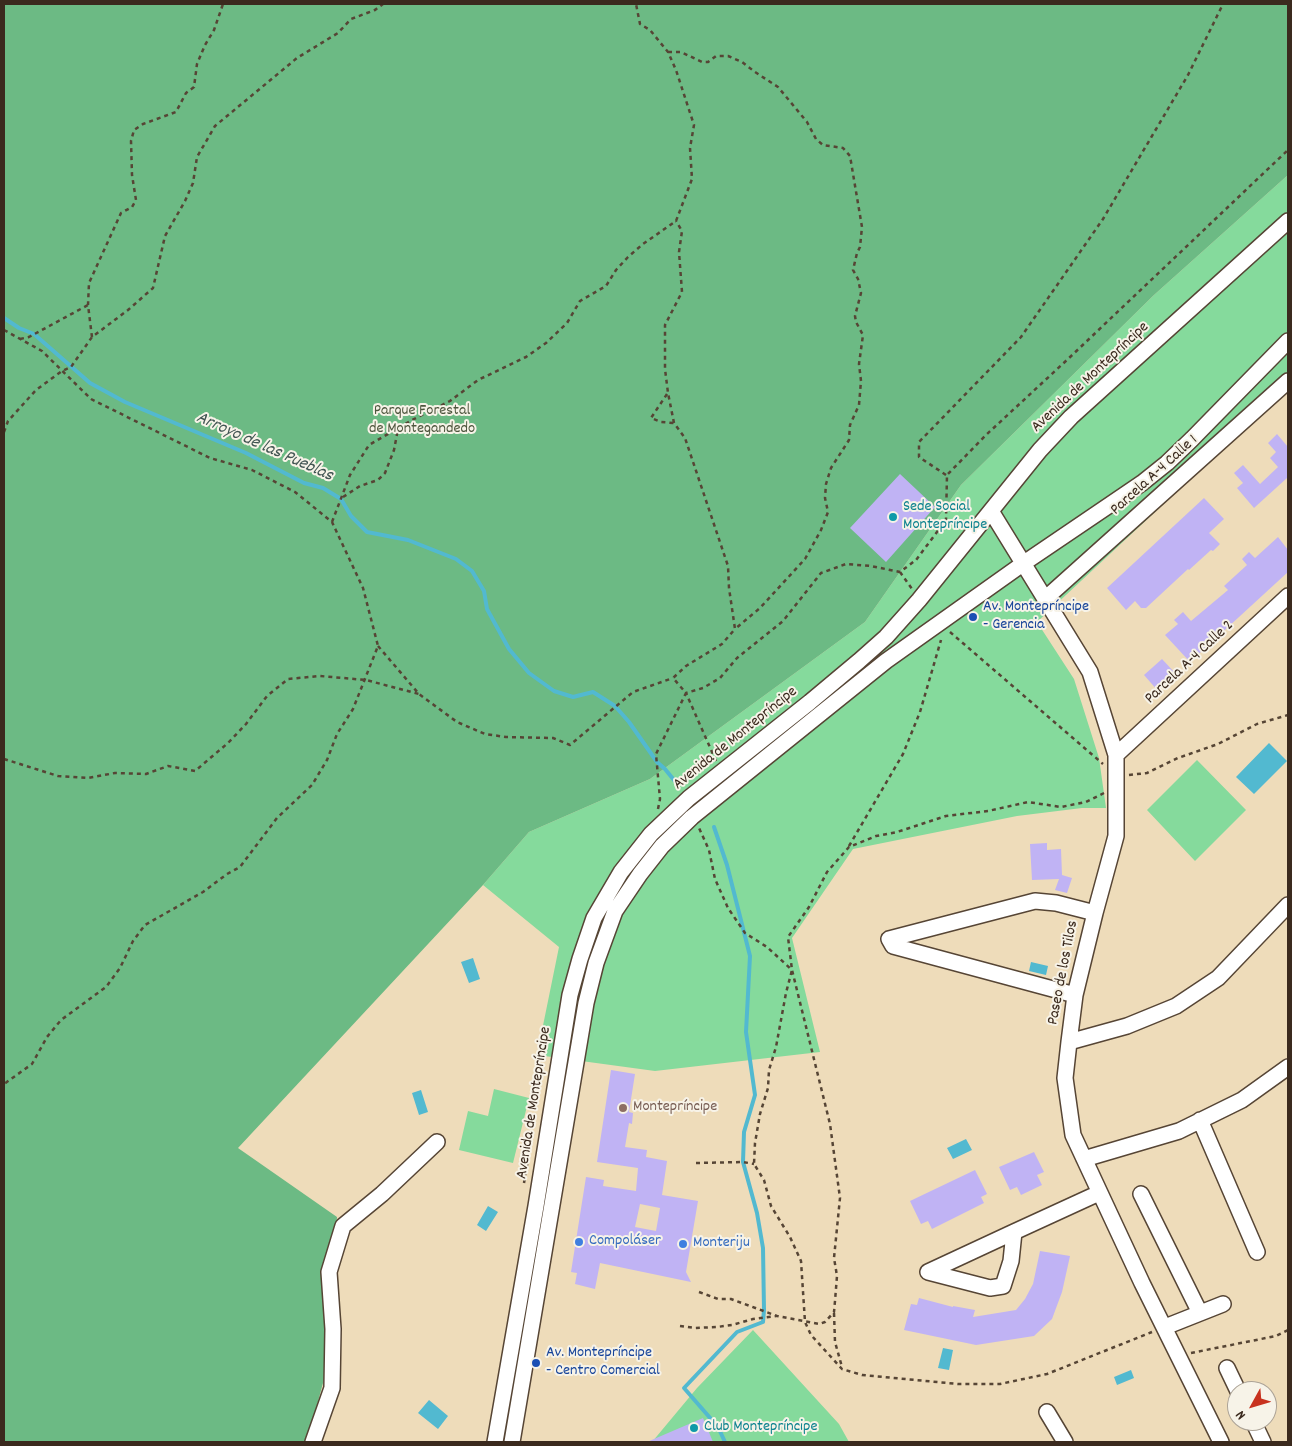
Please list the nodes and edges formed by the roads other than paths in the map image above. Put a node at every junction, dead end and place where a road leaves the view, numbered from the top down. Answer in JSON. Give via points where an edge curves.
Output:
{"nodes":[{"id":1,"x":1288,"y":220,"type":"edge"},
{"id":2,"x":1288,"y":341,"type":"edge"},
{"id":3,"x":1288,"y":381,"type":"edge"},
{"id":4,"x":991,"y":511,"type":"junction"},
{"id":5,"x":1024,"y":563,"type":"junction"},
{"id":6,"x":1288,"y":596,"type":"edge"},
{"id":7,"x":1046,"y":598,"type":"junction"},
{"id":8,"x":1116,"y":755,"type":"junction"},
{"id":9,"x":1288,"y":905,"type":"edge"},
{"id":10,"x":1094,"y":913,"type":"junction"},
{"id":11,"x":1075,"y":995,"type":"junction"},
{"id":12,"x":1069,"y":1042,"type":"junction"},
{"id":13,"x":1288,"y":1067,"type":"edge"},
{"id":14,"x":1200,"y":1120,"type":"junction"},
{"id":15,"x":436,"y":1142,"type":"dead end"},
{"id":16,"x":1084,"y":1159,"type":"junction"},
{"id":17,"x":1099,"y":1192,"type":"junction"},
{"id":18,"x":1141,"y":1194,"type":"dead end"},
{"id":19,"x":1014,"y":1232,"type":"junction"},
{"id":20,"x":1257,"y":1252,"type":"dead end"},
{"id":21,"x":526,"y":1264,"type":"junction"},
{"id":22,"x":1224,"y":1304,"type":"dead end"},
{"id":23,"x":535,"y":1308,"type":"junction"},
{"id":24,"x":1200,"y":1313,"type":"junction"},
{"id":25,"x":1164,"y":1327,"type":"junction"},
{"id":26,"x":511,"y":1343,"type":"junction"},
{"id":27,"x":1227,"y":1368,"type":"dead end"},
{"id":28,"x":1233,"y":1381,"type":"edge"},
{"id":29,"x":1047,"y":1412,"type":"dead end"},
{"id":30,"x":313,"y":1442,"type":"edge"},
{"id":31,"x":495,"y":1442,"type":"edge"},
{"id":32,"x":512,"y":1442,"type":"edge"},
{"id":33,"x":1065,"y":1442,"type":"edge"},
{"id":34,"x":1221,"y":1442,"type":"edge"}],
"edges":[{"from":1,"to":4,"type":"street","name":"Avenida de Montepríncipe","via":[[1072,417],[1040,450]]},
{"from":2,"to":5,"type":"street","name":"Avenida de Montepríncipe","via":[[1167,463]]},
{"from":3,"to":7,"type":"street","name":"Parcela A-4 Calle 1"},
{"from":4,"to":5,"type":"street","name":"Paseo de los Tilos"},
{"from":4,"to":21,"type":"street","name":"Avenida de Montepríncipe","via":[[900,623],[859,661],[689,798],[651,834],[621,872],[594,918],[570,995]]},
{"from":5,"to":7,"type":"street","name":"Paseo de los Tilos"},
{"from":5,"to":23,"type":"street","name":"Avenida de Montepríncipe","via":[[942,625],[886,661],[692,816],[662,846],[615,911],[586,1003]]},
{"from":6,"to":8,"type":"street","name":"Parcela A-4 Calle 2"},
{"from":7,"to":8,"type":"street","name":"Paseo de los Tilos","via":[[1090,672]]},
{"from":8,"to":10,"type":"street","name":"Paseo de los Tilos","via":[[1116,836]]},
{"from":9,"to":12,"type":"street","via":[[1218,978],[1176,1006],[1127,1026]]},
{"from":10,"to":11,"type":"street","name":"Paseo de los Tilos"},
{"from":10,"to":11,"type":"street","via":[[1035,901],[889,939],[893,946]]},
{"from":11,"to":12,"type":"street","name":"Paseo de los Tilos"},
{"from":12,"to":16,"type":"street","name":"Paseo de los Tilos","via":[[1065,1078],[1073,1134]]},
{"from":13,"to":14,"type":"street","via":[[1242,1100]]},
{"from":14,"to":16,"type":"street","via":[[1179,1131]]},
{"from":14,"to":20,"type":"street"},
{"from":15,"to":30,"type":"street","via":[[343,1226],[329,1272],[332,1388]]},
{"from":16,"to":17,"type":"street","name":"Paseo de los Tilos"},
{"from":17,"to":19,"type":"street"},
{"from":17,"to":25,"type":"street","name":"Paseo de los Tilos"},
{"from":18,"to":24,"type":"street"},
{"from":19,"to":19,"type":"street","via":[[946,1264],[928,1272],[990,1288],[1003,1286],[1011,1261]]},
{"from":21,"to":23,"type":"street","via":[[530,1271]]},
{"from":21,"to":26,"type":"street","name":"Avenida de Montepríncipe"},
{"from":22,"to":24,"type":"street"},
{"from":23,"to":26,"type":"street","via":[[519,1338]]},
{"from":23,"to":32,"type":"street","name":"Avenida de Montepríncipe"},
{"from":24,"to":25,"type":"street"},
{"from":25,"to":34,"type":"street","name":"Paseo de los Tilos"},
{"from":26,"to":31,"type":"street","name":"Avenida de Montepríncipe"},
{"from":27,"to":28,"type":"street"},
{"from":29,"to":33,"type":"street"}]}
